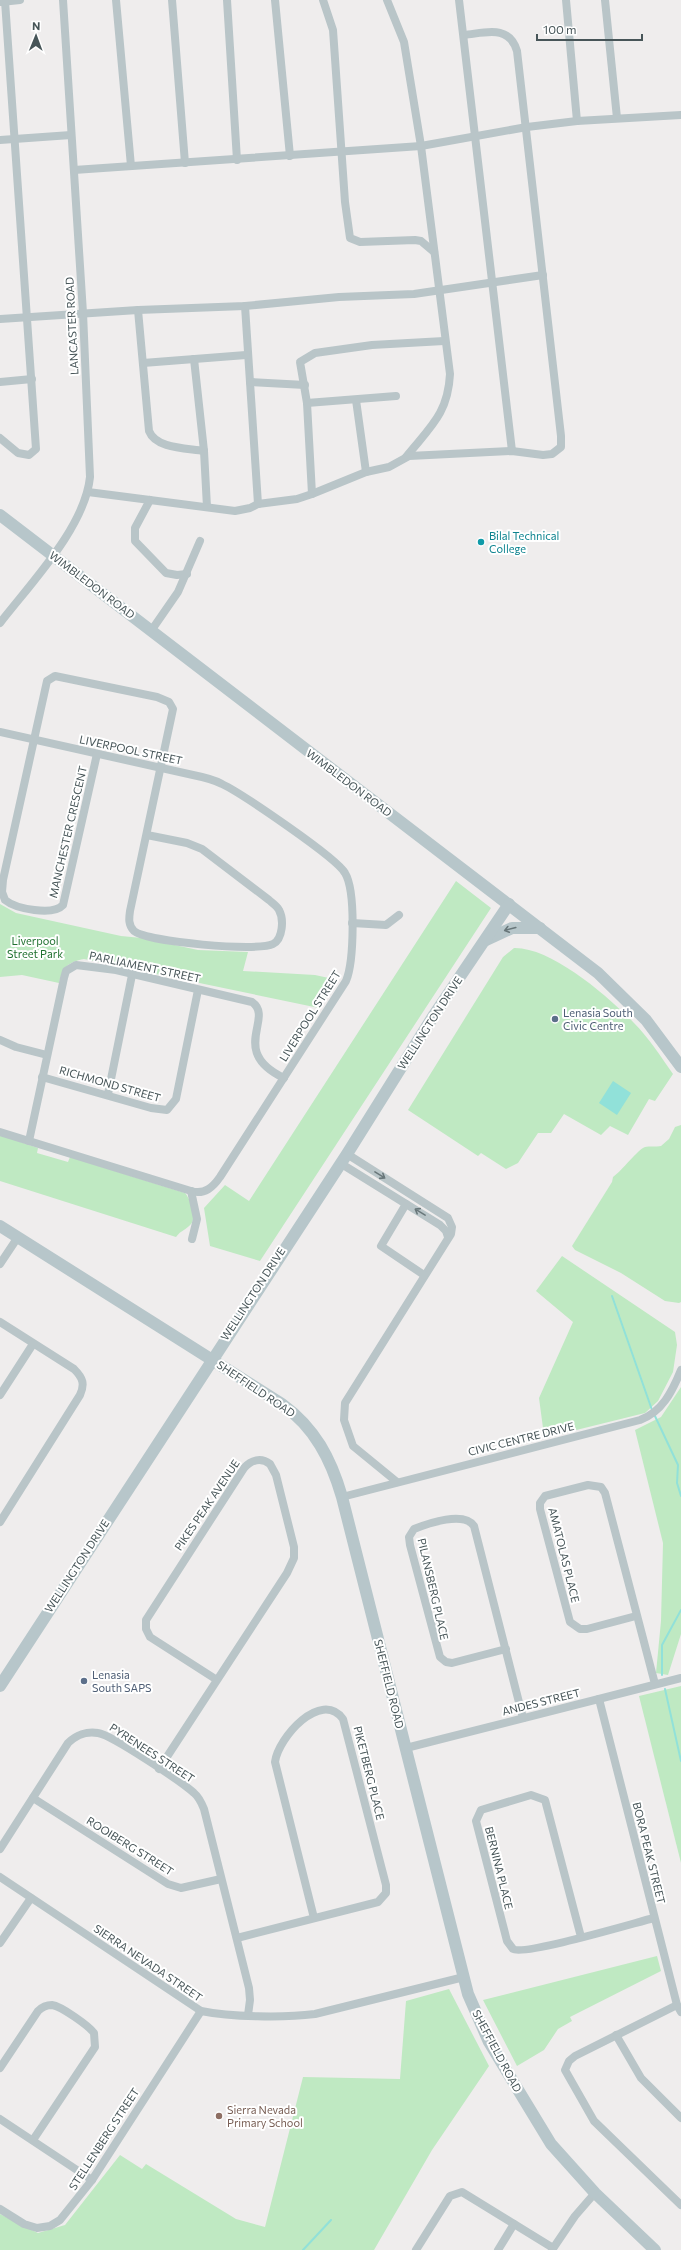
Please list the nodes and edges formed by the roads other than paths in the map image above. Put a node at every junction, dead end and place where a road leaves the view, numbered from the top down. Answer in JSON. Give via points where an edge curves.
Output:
{"nodes":[{"id":1,"x":20,"y":0,"type":"edge"},
{"id":2,"x":64,"y":0,"type":"edge"},
{"id":3,"x":116,"y":0,"type":"edge"},
{"id":4,"x":172,"y":0,"type":"edge"},
{"id":5,"x":227,"y":0,"type":"edge"},
{"id":6,"x":275,"y":0,"type":"edge"},
{"id":7,"x":323,"y":0,"type":"edge"},
{"id":8,"x":387,"y":0,"type":"edge"},
{"id":9,"x":459,"y":0,"type":"edge"},
{"id":10,"x":566,"y":0,"type":"edge"},
{"id":11,"x":605,"y":0,"type":"edge"},
{"id":12,"x":2,"y":2,"type":"edge"},
{"id":13,"x":464,"y":35,"type":"junction"},
{"id":14,"x":681,"y":115,"type":"edge"},
{"id":15,"x":616,"y":118,"type":"junction"},
{"id":16,"x":578,"y":121,"type":"junction"},
{"id":17,"x":527,"y":127,"type":"junction"},
{"id":18,"x":70,"y":135,"type":"junction"},
{"id":19,"x":475,"y":137,"type":"junction"},
{"id":20,"x":13,"y":139,"type":"junction"},
{"id":21,"x":0,"y":140,"type":"edge"},
{"id":22,"x":421,"y":146,"type":"junction"},
{"id":23,"x":342,"y":153,"type":"junction"},
{"id":24,"x":290,"y":156,"type":"junction"},
{"id":25,"x":237,"y":160,"type":"junction"},
{"id":26,"x":184,"y":163,"type":"junction"},
{"id":27,"x":131,"y":166,"type":"junction"},
{"id":28,"x":74,"y":170,"type":"junction"},
{"id":29,"x":434,"y":252,"type":"junction"},
{"id":30,"x":543,"y":275,"type":"junction"},
{"id":31,"x":492,"y":282,"type":"junction"},
{"id":32,"x":440,"y":289,"type":"junction"},
{"id":33,"x":245,"y":306,"type":"junction"},
{"id":34,"x":138,"y":310,"type":"junction"},
{"id":35,"x":83,"y":313,"type":"junction"},
{"id":36,"x":26,"y":317,"type":"junction"},
{"id":37,"x":0,"y":319,"type":"edge"},
{"id":38,"x":444,"y":341,"type":"junction"},
{"id":39,"x":246,"y":355,"type":"junction"},
{"id":40,"x":194,"y":359,"type":"junction"},
{"id":41,"x":143,"y":362,"type":"junction"},
{"id":42,"x":32,"y":379,"type":"junction"},
{"id":43,"x":0,"y":382,"type":"edge"},
{"id":44,"x":250,"y":382,"type":"junction"},
{"id":45,"x":305,"y":385,"type":"junction"},
{"id":46,"x":396,"y":396,"type":"dead end"},
{"id":47,"x":356,"y":400,"type":"junction"},
{"id":48,"x":307,"y":403,"type":"junction"},
{"id":49,"x":0,"y":438,"type":"edge"},
{"id":50,"x":204,"y":451,"type":"junction"},
{"id":51,"x":512,"y":451,"type":"junction"},
{"id":52,"x":406,"y":457,"type":"junction"},
{"id":53,"x":366,"y":472,"type":"junction"},
{"id":54,"x":88,"y":492,"type":"junction"},
{"id":55,"x":312,"y":494,"type":"junction"},
{"id":56,"x":150,"y":500,"type":"junction"},
{"id":57,"x":258,"y":504,"type":"junction"},
{"id":58,"x":207,"y":507,"type":"junction"},
{"id":59,"x":0,"y":515,"type":"edge"},
{"id":60,"x":200,"y":541,"type":"dead end"},
{"id":61,"x":52,"y":555,"type":"junction"},
{"id":62,"x":187,"y":574,"type":"junction"},
{"id":63,"x":0,"y":623,"type":"edge"},
{"id":64,"x":151,"y":630,"type":"junction"},
{"id":65,"x":0,"y":732,"type":"edge"},
{"id":66,"x":33,"y":739,"type":"junction"},
{"id":67,"x":97,"y":754,"type":"junction"},
{"id":68,"x":160,"y":768,"type":"junction"},
{"id":69,"x":147,"y":835,"type":"junction"},
{"id":70,"x":509,"y":904,"type":"junction"},
{"id":71,"x":399,"y":916,"type":"dead end"},
{"id":72,"x":352,"y":923,"type":"junction"},
{"id":73,"x":540,"y":928,"type":"junction"},
{"id":74,"x":484,"y":942,"type":"junction"},
{"id":75,"x":132,"y":975,"type":"junction"},
{"id":76,"x":198,"y":990,"type":"junction"},
{"id":77,"x":0,"y":1040,"type":"edge"},
{"id":78,"x":47,"y":1054,"type":"junction"},
{"id":79,"x":681,"y":1067,"type":"edge"},
{"id":80,"x":42,"y":1077,"type":"junction"},
{"id":81,"x":284,"y":1078,"type":"junction"},
{"id":82,"x":108,"y":1094,"type":"junction"},
{"id":83,"x":0,"y":1132,"type":"edge"},
{"id":84,"x":29,"y":1141,"type":"junction"},
{"id":85,"x":343,"y":1158,"type":"junction"},
{"id":86,"x":191,"y":1191,"type":"junction"},
{"id":87,"x":406,"y":1191,"type":"junction"},
{"id":88,"x":403,"y":1203,"type":"junction"},
{"id":89,"x":0,"y":1226,"type":"edge"},
{"id":90,"x":18,"y":1236,"type":"junction"},
{"id":91,"x":448,"y":1237,"type":"junction"},
{"id":92,"x":192,"y":1239,"type":"dead end"},
{"id":93,"x":0,"y":1264,"type":"edge"},
{"id":94,"x":424,"y":1275,"type":"junction"},
{"id":95,"x":0,"y":1322,"type":"edge"},
{"id":96,"x":32,"y":1344,"type":"junction"},
{"id":97,"x":212,"y":1359,"type":"junction"},
{"id":98,"x":681,"y":1370,"type":"edge"},
{"id":99,"x":0,"y":1395,"type":"edge"},
{"id":100,"x":397,"y":1482,"type":"junction"},
{"id":101,"x":342,"y":1497,"type":"junction"},
{"id":102,"x":0,"y":1522,"type":"edge"},
{"id":103,"x":636,"y":1616,"type":"junction"},
{"id":104,"x":506,"y":1649,"type":"junction"},
{"id":105,"x":681,"y":1678,"type":"edge"},
{"id":106,"x":217,"y":1680,"type":"junction"},
{"id":107,"x":655,"y":1684,"type":"junction"},
{"id":108,"x":0,"y":1686,"type":"edge"},
{"id":109,"x":598,"y":1699,"type":"junction"},
{"id":110,"x":523,"y":1718,"type":"junction"},
{"id":111,"x":406,"y":1748,"type":"junction"},
{"id":112,"x":159,"y":1769,"type":"junction"},
{"id":113,"x":33,"y":1798,"type":"junction"},
{"id":114,"x":0,"y":1849,"type":"edge"},
{"id":115,"x":0,"y":1877,"type":"edge"},
{"id":116,"x":221,"y":1879,"type":"junction"},
{"id":117,"x":31,"y":1898,"type":"junction"},
{"id":118,"x":314,"y":1918,"type":"junction"},
{"id":119,"x":654,"y":1918,"type":"junction"},
{"id":120,"x":581,"y":1937,"type":"junction"},
{"id":121,"x":238,"y":1938,"type":"junction"},
{"id":122,"x":0,"y":1943,"type":"edge"},
{"id":123,"x":464,"y":1977,"type":"junction"},
{"id":124,"x":679,"y":2008,"type":"edge"},
{"id":125,"x":201,"y":2011,"type":"junction"},
{"id":126,"x":248,"y":2015,"type":"junction"},
{"id":127,"x":616,"y":2035,"type":"junction"},
{"id":128,"x":0,"y":2068,"type":"edge"},
{"id":129,"x":681,"y":2118,"type":"edge"},
{"id":130,"x":0,"y":2119,"type":"edge"},
{"id":131,"x":33,"y":2140,"type":"junction"},
{"id":132,"x":92,"y":2180,"type":"junction"},
{"id":133,"x":595,"y":2193,"type":"junction"},
{"id":134,"x":681,"y":2205,"type":"edge"},
{"id":135,"x":0,"y":2209,"type":"edge"},
{"id":136,"x":514,"y":2224,"type":"junction"},
{"id":137,"x":553,"y":2249,"type":"edge"},
{"id":138,"x":416,"y":2250,"type":"edge"},
{"id":139,"x":498,"y":2250,"type":"edge"},
{"id":140,"x":655,"y":2250,"type":"edge"}],
"edges":[{"from":1,"to":12,"type":"street"},
{"from":2,"to":18,"type":"street","name":"LANCASTER ROAD"},
{"from":3,"to":27,"type":"street"},
{"from":4,"to":26,"type":"street"},
{"from":5,"to":25,"type":"street"},
{"from":6,"to":24,"type":"street"},
{"from":7,"to":23,"type":"street","via":[[333,30]]},
{"from":8,"to":22,"type":"street","via":[[404,42]]},
{"from":9,"to":13,"type":"street"},
{"from":10,"to":16,"type":"street"},
{"from":11,"to":15,"type":"street"},
{"from":12,"to":20,"type":"street"},
{"from":13,"to":17,"type":"street","via":[[493,32],[505,34],[515,43]]},
{"from":13,"to":19,"type":"street"},
{"from":14,"to":15,"type":"street"},
{"from":15,"to":16,"type":"street"},
{"from":16,"to":17,"type":"street"},
{"from":17,"to":19,"type":"street"},
{"from":17,"to":30,"type":"street"},
{"from":18,"to":20,"type":"street"},
{"from":18,"to":28,"type":"street","name":"LANCASTER ROAD"},
{"from":19,"to":22,"type":"street"},
{"from":19,"to":31,"type":"street"},
{"from":20,"to":21,"type":"street"},
{"from":20,"to":36,"type":"street"},
{"from":22,"to":23,"type":"street"},
{"from":22,"to":29,"type":"street"},
{"from":23,"to":24,"type":"street"},
{"from":23,"to":29,"type":"street","via":[[350,238],[367,242],[422,241]]},
{"from":24,"to":25,"type":"street"},
{"from":25,"to":26,"type":"street"},
{"from":26,"to":27,"type":"street"},
{"from":27,"to":28,"type":"street"},
{"from":28,"to":35,"type":"street","name":"LANCASTER ROAD"},
{"from":29,"to":32,"type":"street"},
{"from":30,"to":31,"type":"street"},
{"from":30,"to":51,"type":"street","via":[[561,447],[552,454],[543,455]]},
{"from":31,"to":32,"type":"street"},
{"from":31,"to":51,"type":"street"},
{"from":32,"to":33,"type":"street","via":[[414,294],[339,297]]},
{"from":32,"to":38,"type":"street"},
{"from":33,"to":34,"type":"street"},
{"from":33,"to":39,"type":"street"},
{"from":34,"to":35,"type":"street"},
{"from":34,"to":41,"type":"street"},
{"from":35,"to":36,"type":"street"},
{"from":35,"to":54,"type":"street","name":"LANCASTER ROAD","via":[[90,466]]},
{"from":36,"to":37,"type":"street"},
{"from":36,"to":42,"type":"street"},
{"from":38,"to":45,"type":"street","via":[[372,345],[311,354],[300,362]]},
{"from":38,"to":52,"type":"street","via":[[450,374],[448,396],[437,419]]},
{"from":39,"to":40,"type":"street"},
{"from":39,"to":44,"type":"street"},
{"from":40,"to":41,"type":"street"},
{"from":40,"to":50,"type":"street"},
{"from":41,"to":50,"type":"street","via":[[151,436],[163,444]]},
{"from":42,"to":43,"type":"street"},
{"from":42,"to":49,"type":"street","via":[[36,449],[32,454],[18,453]]},
{"from":44,"to":45,"type":"street"},
{"from":44,"to":57,"type":"street"},
{"from":45,"to":48,"type":"street"},
{"from":46,"to":47,"type":"street"},
{"from":47,"to":48,"type":"street"},
{"from":47,"to":53,"type":"street"},
{"from":48,"to":55,"type":"street"},
{"from":50,"to":58,"type":"street"},
{"from":51,"to":52,"type":"street"},
{"from":52,"to":53,"type":"street","via":[[389,467]]},
{"from":53,"to":55,"type":"street"},
{"from":54,"to":56,"type":"street"},
{"from":54,"to":61,"type":"street","name":"LANCASTER ROAD","via":[[74,523]]},
{"from":55,"to":57,"type":"street","via":[[297,499]]},
{"from":56,"to":58,"type":"street"},
{"from":56,"to":62,"type":"street","via":[[135,528],[135,540],[166,573]]},
{"from":57,"to":58,"type":"street","via":[[235,511]]},
{"from":59,"to":61,"type":"street","name":"WIMBLEDON ROAD"},
{"from":60,"to":62,"type":"street"},
{"from":61,"to":63,"type":"street","name":"LANCASTER ROAD"},
{"from":61,"to":64,"type":"street","name":"WIMBLEDON ROAD"},
{"from":62,"to":64,"type":"street","via":[[171,604]]},
{"from":64,"to":70,"type":"street","name":"WIMBLEDON ROAD"},
{"from":65,"to":66,"type":"street","name":"LIVERPOOL STREET"},
{"from":66,"to":67,"type":"street","name":"LIVERPOOL STREET"},
{"from":66,"to":67,"type":"street","name":"MANCHESTER CRESCENT","via":[[2,887],[4,900],[15,905],[46,912],[56,911],[63,905]]},
{"from":66,"to":68,"type":"street","via":[[47,681],[52,676],[144,694],[164,700],[173,709]]},
{"from":67,"to":68,"type":"street","name":"LIVERPOOL STREET"},
{"from":68,"to":69,"type":"street"},
{"from":68,"to":72,"type":"street","name":"LIVERPOOL STREET","via":[[223,784],[334,861],[345,871],[348,879]]},
{"from":69,"to":69,"type":"street","via":[[187,843],[202,849],[269,900],[278,908],[281,916],[278,940],[271,945],[260,947],[207,945],[158,939],[133,930],[129,922],[130,911]]},
{"from":70,"to":73,"type":"street","name":"WIMBLEDON ROAD"},
{"from":70,"to":74,"type":"street","name":"WELLINGTON DRIVE"},
{"from":71,"to":72,"type":"street","via":[[386,925]]},
{"from":72,"to":81,"type":"street","name":"LIVERPOOL STREET","via":[[350,970],[346,981]]},
{"from":73,"to":74,"type":"street","one_way":true,"via":[[512,928]]},
{"from":73,"to":79,"type":"street","name":"WIMBLEDON ROAD","via":[[626,998],[656,1031]]},
{"from":74,"to":85,"type":"street","name":"WELLINGTON DRIVE"},
{"from":75,"to":76,"type":"street","name":"PARLIAMENT STREET"},
{"from":75,"to":78,"type":"street","name":"PARLIAMENT STREET","via":[[82,964],[70,967],[64,978]]},
{"from":75,"to":82,"type":"street"},
{"from":76,"to":81,"type":"street","name":"PARLIAMENT STREET","via":[[247,1000],[256,1005],[259,1014],[256,1054],[268,1070]]},
{"from":76,"to":82,"type":"street","name":"RICHMOND STREET","via":[[173,1104],[166,1110],[160,1110]]},
{"from":77,"to":78,"type":"street","via":[[16,1047]]},
{"from":78,"to":80,"type":"street","name":"PARLIAMENT STREET"},
{"from":80,"to":82,"type":"street","name":"RICHMOND STREET"},
{"from":80,"to":84,"type":"street","name":"PARLIAMENT STREET"},
{"from":81,"to":86,"type":"street","name":"LIVERPOOL STREET","via":[[217,1181],[204,1192]]},
{"from":83,"to":84,"type":"street","name":"LIVERPOOL STREET"},
{"from":84,"to":86,"type":"street","name":"LIVERPOOL STREET"},
{"from":85,"to":87,"type":"street","one_way":true},
{"from":85,"to":88,"type":"street"},
{"from":85,"to":97,"type":"street","name":"WELLINGTON DRIVE"},
{"from":86,"to":92,"type":"street","via":[[197,1219]]},
{"from":87,"to":88,"type":"street"},
{"from":87,"to":91,"type":"street","via":[[448,1218],[452,1227]]},
{"from":91,"to":88,"type":"street","one_way":true,"via":[[440,1225]]},
{"from":88,"to":94,"type":"street","via":[[382,1246]]},
{"from":89,"to":90,"type":"street","name":"SHEFFIELD ROAD"},
{"from":90,"to":93,"type":"street"},
{"from":90,"to":97,"type":"street","name":"SHEFFIELD ROAD"},
{"from":91,"to":94,"type":"street"},
{"from":94,"to":100,"type":"street","via":[[344,1408],[344,1420],[353,1446]]},
{"from":95,"to":96,"type":"street"},
{"from":96,"to":99,"type":"street"},
{"from":96,"to":102,"type":"street","via":[[74,1369],[81,1376],[83,1384],[80,1395]]},
{"from":97,"to":101,"type":"street","name":"SHEFFIELD ROAD","via":[[282,1404],[311,1430],[327,1453]]},
{"from":97,"to":108,"type":"street","name":"WELLINGTON DRIVE"},
{"from":98,"to":100,"type":"street","name":"CIVIC CENTRE DRIVE","via":[[668,1396],[653,1415]]},
{"from":100,"to":101,"type":"street","name":"CIVIC CENTRE DRIVE"},
{"from":101,"to":111,"type":"street","name":"SHEFFIELD ROAD"},
{"from":103,"to":103,"type":"street","name":"AMATOLAS PLACE","via":[[603,1489],[588,1485],[545,1496],[540,1508],[570,1622],[580,1629],[587,1629]]},
{"from":103,"to":107,"type":"street","name":"AMATOLAS PLACE"},
{"from":104,"to":104,"type":"street","name":"PILANSBERG PLACE","via":[[472,1523],[456,1518],[414,1529],[409,1537],[410,1545],[440,1657],[452,1663]]},
{"from":104,"to":110,"type":"street","name":"PILANSBERG PLACE"},
{"from":105,"to":107,"type":"street","name":"ANDES STREET"},
{"from":106,"to":106,"type":"street","name":"PIKES PEAK AVENUE","via":[[294,1558],[294,1547],[276,1475],[270,1464],[261,1460],[252,1461],[244,1468],[146,1620],[146,1629],[150,1637]]},
{"from":106,"to":112,"type":"street","name":"PIKES PEAK AVENUE"},
{"from":107,"to":109,"type":"street","name":"ANDES STREET"},
{"from":109,"to":110,"type":"street","name":"ANDES STREET"},
{"from":109,"to":119,"type":"street","name":"BORA PEAK STREET"},
{"from":110,"to":111,"type":"street","name":"ANDES STREET"},
{"from":111,"to":123,"type":"street","name":"SHEFFIELD ROAD"},
{"from":112,"to":113,"type":"street","name":"PYRENEES STREET","via":[[104,1734],[81,1734],[68,1743]]},
{"from":112,"to":116,"type":"street","name":"PYRENEES STREET","via":[[195,1794],[200,1801]]},
{"from":113,"to":114,"type":"street","name":"PYRENEES STREET"},
{"from":113,"to":116,"type":"street","name":"ROOIBERG STREET","via":[[168,1884],[181,1888]]},
{"from":115,"to":117,"type":"street","name":"SIERRA NEVADA STREET"},
{"from":116,"to":121,"type":"street","name":"PYRENEES STREET"},
{"from":117,"to":122,"type":"street"},
{"from":117,"to":125,"type":"street","name":"SIERRA NEVADA STREET"},
{"from":118,"to":118,"type":"street","name":"PIKETBERG PLACE","via":[[378,1902],[386,1890],[343,1719],[331,1711],[307,1716],[299,1721],[280,1747],[275,1762]]},
{"from":118,"to":121,"type":"street","name":"PIKETBERG PLACE"},
{"from":119,"to":120,"type":"street","name":"BERNINA PLACE"},
{"from":119,"to":124,"type":"street","name":"BORA PEAK STREET"},
{"from":120,"to":120,"type":"street","name":"BERNINA PLACE","via":[[524,1951],[516,1951],[508,1945],[476,1821],[481,1810],[531,1795],[545,1800]]},
{"from":121,"to":126,"type":"street","name":"PYRENEES STREET","via":[[250,1994]]},
{"from":123,"to":126,"type":"street","name":"SIERRA NEVADA STREET","via":[[323,2013],[300,2016]]},
{"from":123,"to":133,"type":"street","name":"SHEFFIELD ROAD","via":[[478,2019],[532,2116],[551,2144]]},
{"from":124,"to":127,"type":"street"},
{"from":125,"to":126,"type":"street","name":"SIERRA NEVADA STREET"},
{"from":125,"to":132,"type":"street","name":"STELLENBERG STREET"},
{"from":127,"to":129,"type":"street","via":[[641,2078]]},
{"from":127,"to":134,"type":"street","via":[[575,2056],[568,2063],[565,2072],[594,2121]]},
{"from":128,"to":131,"type":"street","via":[[38,2011],[45,2006],[57,2007],[94,2033],[95,2047]]},
{"from":130,"to":131,"type":"street"},
{"from":131,"to":132,"type":"street"},
{"from":132,"to":135,"type":"street","name":"STELLENBERG STREET","via":[[71,2209],[50,2226],[30,2227]]},
{"from":133,"to":137,"type":"street","via":[[575,2216]]},
{"from":133,"to":140,"type":"street","name":"SHEFFIELD ROAD"},
{"from":136,"to":137,"type":"street"},
{"from":136,"to":138,"type":"street","via":[[467,2194],[457,2192],[450,2196]]},
{"from":136,"to":139,"type":"street"}]}
